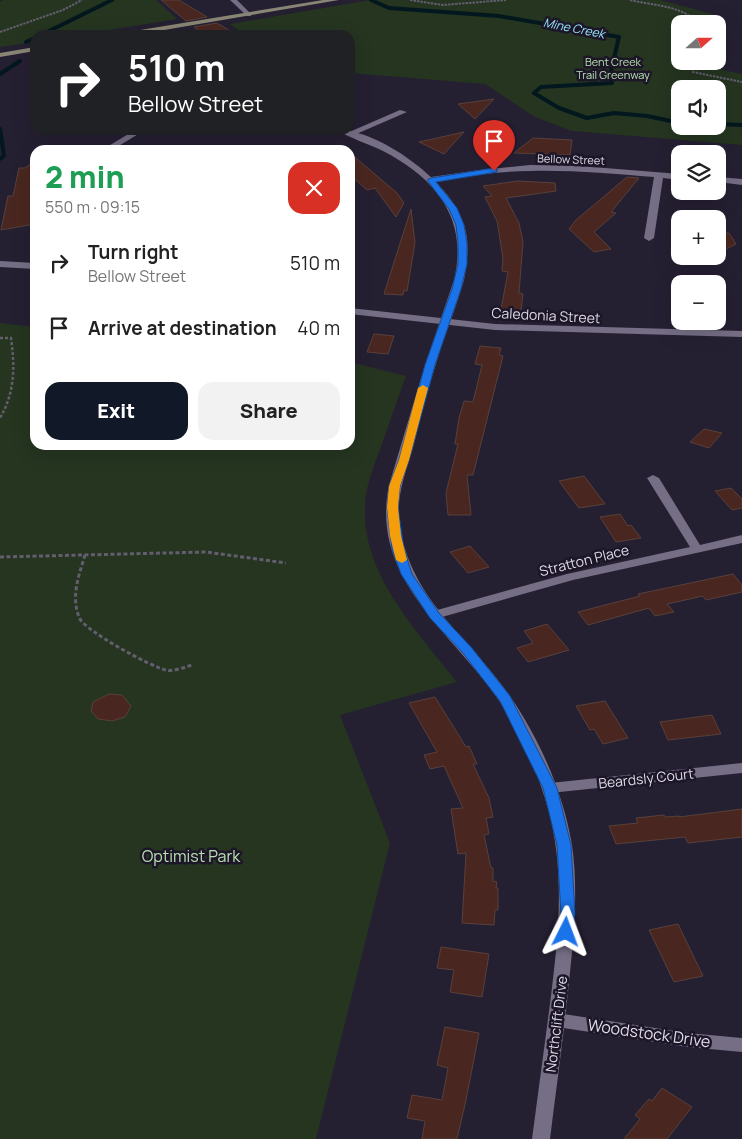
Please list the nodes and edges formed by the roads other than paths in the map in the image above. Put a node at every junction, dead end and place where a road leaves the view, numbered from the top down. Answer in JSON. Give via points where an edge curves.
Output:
{"nodes":[{"id":1,"x":233,"y":0,"type":"edge"},
{"id":2,"x":336,"y":0,"type":"edge"},
{"id":3,"x":249,"y":15,"type":"junction"},
{"id":4,"x":154,"y":30,"type":"edge"},
{"id":5,"x":30,"y":50,"type":"edge"},
{"id":6,"x":0,"y":54,"type":"edge"},
{"id":7,"x":403,"y":112,"type":"dead end"},
{"id":8,"x":355,"y":128,"type":"edge"},
{"id":9,"x":132,"y":135,"type":"edge"},
{"id":10,"x":355,"y":135,"type":"edge"},
{"id":11,"x":115,"y":145,"type":"edge"},
{"id":12,"x":659,"y":175,"type":"junction"},
{"id":13,"x":671,"y":176,"type":"edge"},
{"id":14,"x":431,"y":180,"type":"junction"},
{"id":15,"x":726,"y":181,"type":"edge"},
{"id":16,"x":742,"y":182,"type":"edge"},
{"id":17,"x":649,"y":238,"type":"dead end"},
{"id":18,"x":0,"y":264,"type":"edge"},
{"id":19,"x":30,"y":266,"type":"edge"},
{"id":20,"x":355,"y":312,"type":"edge"},
{"id":21,"x":445,"y":322,"type":"junction"},
{"id":22,"x":742,"y":334,"type":"edge"},
{"id":23,"x":653,"y":478,"type":"dead end"},
{"id":24,"x":742,"y":539,"type":"edge"},
{"id":25,"x":697,"y":549,"type":"junction"},
{"id":26,"x":434,"y":615,"type":"junction"},
{"id":27,"x":742,"y":768,"type":"edge"},
{"id":28,"x":550,"y":788,"type":"junction"},
{"id":29,"x":557,"y":1020,"type":"junction"},
{"id":30,"x":742,"y":1045,"type":"edge"},
{"id":31,"x":541,"y":1139,"type":"edge"}],
"edges":[{"from":1,"to":3,"type":"street"},
{"from":2,"to":3,"type":"main road"},
{"from":3,"to":4,"type":"main road"},
{"from":5,"to":6,"type":"main road"},
{"from":7,"to":8,"type":"street"},
{"from":9,"to":11,"type":"street"},
{"from":10,"to":14,"type":"street","name":"Northclift Drive","via":[[399,155]]},
{"from":12,"to":13,"type":"street","name":"Bellow Street"},
{"from":12,"to":14,"type":"street","name":"Bellow Street","via":[[529,168]]},
{"from":12,"to":17,"type":"street"},
{"from":14,"to":21,"type":"street","name":"Northclift Drive","via":[[452,208],[460,225],[463,243],[462,264]]},
{"from":15,"to":16,"type":"street"},
{"from":18,"to":19,"type":"street"},
{"from":20,"to":21,"type":"street","name":"Caledonia Street"},
{"from":21,"to":22,"type":"street","name":"Caledonia Street","via":[[554,330]]},
{"from":21,"to":26,"type":"street","name":"Northclift Drive","via":[[394,486],[392,507],[398,549],[407,574]]},
{"from":23,"to":25,"type":"street"},
{"from":24,"to":25,"type":"street","name":"Stratton Place"},
{"from":25,"to":26,"type":"street","name":"Stratton Place","via":[[571,578]]},
{"from":26,"to":28,"type":"street","name":"Northclift Drive","via":[[505,699]]},
{"from":27,"to":28,"type":"street","name":"Beardsly Court"},
{"from":28,"to":29,"type":"street","name":"Northclift Drive","via":[[564,845],[568,914]]},
{"from":29,"to":30,"type":"street","name":"Woodstock Drive"},
{"from":29,"to":31,"type":"street","name":"Northclift Drive"}]}
